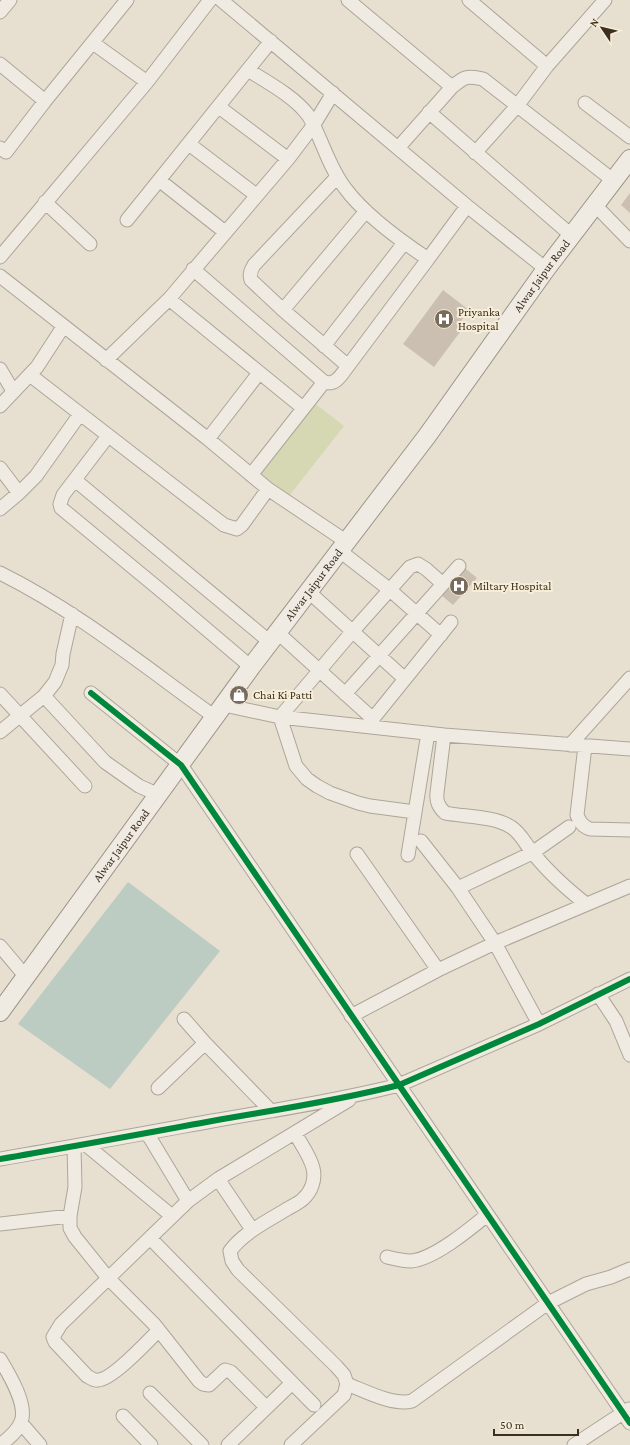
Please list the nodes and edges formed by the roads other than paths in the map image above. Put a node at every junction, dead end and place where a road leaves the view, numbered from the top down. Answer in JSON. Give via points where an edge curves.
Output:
{"nodes":[{"id":1,"x":10,"y":0,"type":"edge"},
{"id":2,"x":210,"y":0,"type":"edge"},
{"id":3,"x":222,"y":0,"type":"edge"},
{"id":4,"x":348,"y":0,"type":"edge"},
{"id":5,"x":469,"y":0,"type":"edge"},
{"id":6,"x":605,"y":0,"type":"edge"},
{"id":7,"x":122,"y":2,"type":"edge"},
{"id":8,"x":0,"y":12,"type":"edge"},
{"id":9,"x":271,"y":41,"type":"junction"},
{"id":10,"x":93,"y":43,"type":"junction"},
{"id":11,"x":0,"y":64,"type":"edge"},
{"id":12,"x":547,"y":66,"type":"junction"},
{"id":13,"x":248,"y":70,"type":"junction"},
{"id":14,"x":147,"y":82,"type":"junction"},
{"id":15,"x":452,"y":87,"type":"junction"},
{"id":16,"x":333,"y":93,"type":"junction"},
{"id":17,"x":45,"y":101,"type":"junction"},
{"id":18,"x":584,"y":103,"type":"dead end"},
{"id":19,"x":517,"y":106,"type":"junction"},
{"id":20,"x":219,"y":107,"type":"junction"},
{"id":21,"x":429,"y":112,"type":"junction"},
{"id":22,"x":314,"y":126,"type":"junction"},
{"id":23,"x":630,"y":137,"type":"edge"},
{"id":24,"x":189,"y":144,"type":"junction"},
{"id":25,"x":0,"y":148,"type":"edge"},
{"id":26,"x":398,"y":148,"type":"junction"},
{"id":27,"x":475,"y":153,"type":"junction"},
{"id":28,"x":288,"y":159,"type":"junction"},
{"id":29,"x":630,"y":159,"type":"edge"},
{"id":30,"x":337,"y":177,"type":"junction"},
{"id":31,"x":159,"y":180,"type":"junction"},
{"id":32,"x":614,"y":181,"type":"junction"},
{"id":33,"x":256,"y":195,"type":"junction"},
{"id":34,"x":45,"y":202,"type":"junction"},
{"id":35,"x":595,"y":205,"type":"junction"},
{"id":36,"x":467,"y":206,"type":"junction"},
{"id":37,"x":366,"y":211,"type":"junction"},
{"id":38,"x":127,"y":220,"type":"dead end"},
{"id":39,"x":225,"y":232,"type":"junction"},
{"id":40,"x":571,"y":235,"type":"junction"},
{"id":41,"x":630,"y":241,"type":"edge"},
{"id":42,"x":404,"y":243,"type":"junction"},
{"id":43,"x":90,"y":244,"type":"dead end"},
{"id":44,"x":0,"y":257,"type":"edge"},
{"id":45,"x":428,"y":259,"type":"junction"},
{"id":46,"x":193,"y":269,"type":"junction"},
{"id":47,"x":546,"y":270,"type":"junction"},
{"id":48,"x":0,"y":276,"type":"edge"},
{"id":49,"x":169,"y":299,"type":"junction"},
{"id":50,"x":283,"y":310,"type":"junction"},
{"id":51,"x":63,"y":326,"type":"junction"},
{"id":52,"x":324,"y":346,"type":"junction"},
{"id":53,"x":106,"y":360,"type":"junction"},
{"id":54,"x":348,"y":366,"type":"junction"},
{"id":55,"x":0,"y":369,"type":"edge"},
{"id":56,"x":260,"y":373,"type":"junction"},
{"id":57,"x":30,"y":374,"type":"junction"},
{"id":58,"x":324,"y":382,"type":"junction"},
{"id":59,"x":13,"y":391,"type":"junction"},
{"id":60,"x":0,"y":406,"type":"edge"},
{"id":61,"x":303,"y":408,"type":"junction"},
{"id":62,"x":80,"y":414,"type":"junction"},
{"id":63,"x":108,"y":436,"type":"junction"},
{"id":64,"x":208,"y":439,"type":"junction"},
{"id":65,"x":0,"y":468,"type":"edge"},
{"id":66,"x":251,"y":475,"type":"junction"},
{"id":67,"x":75,"y":480,"type":"junction"},
{"id":68,"x":268,"y":489,"type":"junction"},
{"id":69,"x":19,"y":493,"type":"junction"},
{"id":70,"x":0,"y":509,"type":"edge"},
{"id":71,"x":344,"y":546,"type":"junction"},
{"id":72,"x":459,"y":566,"type":"dead end"},
{"id":73,"x":0,"y":573,"type":"edge"},
{"id":74,"x":443,"y":584,"type":"junction"},
{"id":75,"x":390,"y":590,"type":"junction"},
{"id":76,"x":309,"y":592,"type":"junction"},
{"id":77,"x":72,"y":614,"type":"junction"},
{"id":78,"x":417,"y":614,"type":"junction"},
{"id":79,"x":451,"y":622,"type":"dead end"},
{"id":80,"x":352,"y":632,"type":"junction"},
{"id":81,"x":441,"y":635,"type":"junction"},
{"id":82,"x":274,"y":637,"type":"junction"},
{"id":83,"x":380,"y":656,"type":"junction"},
{"id":84,"x":251,"y":667,"type":"junction"},
{"id":85,"x":319,"y":671,"type":"junction"},
{"id":86,"x":630,"y":678,"type":"edge"},
{"id":87,"x":405,"y":679,"type":"junction"},
{"id":88,"x":91,"y":693,"type":"dead end"},
{"id":89,"x":0,"y":694,"type":"edge"},
{"id":90,"x":346,"y":694,"type":"junction"},
{"id":91,"x":44,"y":696,"type":"junction"},
{"id":92,"x":219,"y":711,"type":"junction"},
{"id":93,"x":21,"y":716,"type":"junction"},
{"id":94,"x":280,"y":717,"type":"junction"},
{"id":95,"x":369,"y":722,"type":"junction"},
{"id":96,"x":0,"y":732,"type":"edge"},
{"id":97,"x":428,"y":733,"type":"junction"},
{"id":98,"x":444,"y":735,"type":"junction"},
{"id":99,"x":570,"y":745,"type":"junction"},
{"id":100,"x":585,"y":746,"type":"junction"},
{"id":101,"x":630,"y":748,"type":"edge"},
{"id":102,"x":181,"y":765,"type":"junction"},
{"id":103,"x":85,"y":786,"type":"dead end"},
{"id":104,"x":159,"y":795,"type":"junction"},
{"id":105,"x":415,"y":812,"type":"junction"},
{"id":106,"x":569,"y":827,"type":"dead end"},
{"id":107,"x":630,"y":830,"type":"edge"},
{"id":108,"x":421,"y":841,"type":"dead end"},
{"id":109,"x":532,"y":853,"type":"junction"},
{"id":110,"x":357,"y":854,"type":"dead end"},
{"id":111,"x":408,"y":855,"type":"dead end"},
{"id":112,"x":630,"y":886,"type":"edge"},
{"id":113,"x":458,"y":888,"type":"junction"},
{"id":114,"x":586,"y":904,"type":"junction"},
{"id":115,"x":495,"y":943,"type":"junction"},
{"id":116,"x":0,"y":946,"type":"edge"},
{"id":117,"x":438,"y":970,"type":"junction"},
{"id":118,"x":26,"y":977,"type":"junction"},
{"id":119,"x":630,"y":979,"type":"edge"},
{"id":120,"x":598,"y":994,"type":"junction"},
{"id":121,"x":0,"y":1012,"type":"edge"},
{"id":122,"x":351,"y":1016,"type":"junction"},
{"id":123,"x":184,"y":1019,"type":"dead end"},
{"id":124,"x":539,"y":1024,"type":"junction"},
{"id":125,"x":205,"y":1043,"type":"junction"},
{"id":126,"x":630,"y":1055,"type":"edge"},
{"id":127,"x":399,"y":1085,"type":"junction"},
{"id":128,"x":158,"y":1088,"type":"dead end"},
{"id":129,"x":355,"y":1096,"type":"junction"},
{"id":130,"x":271,"y":1111,"type":"junction"},
{"id":131,"x":147,"y":1132,"type":"junction"},
{"id":132,"x":295,"y":1133,"type":"junction"},
{"id":133,"x":79,"y":1145,"type":"junction"},
{"id":134,"x":0,"y":1159,"type":"edge"},
{"id":135,"x":218,"y":1179,"type":"junction"},
{"id":136,"x":188,"y":1201,"type":"junction"},
{"id":137,"x":488,"y":1214,"type":"junction"},
{"id":138,"x":70,"y":1216,"type":"junction"},
{"id":139,"x":172,"y":1216,"type":"junction"},
{"id":140,"x":0,"y":1224,"type":"edge"},
{"id":141,"x":249,"y":1224,"type":"dead end"},
{"id":142,"x":150,"y":1238,"type":"junction"},
{"id":143,"x":387,"y":1257,"type":"dead end"},
{"id":144,"x":630,"y":1269,"type":"edge"},
{"id":145,"x":108,"y":1278,"type":"junction"},
{"id":146,"x":548,"y":1303,"type":"junction"},
{"id":147,"x":159,"y":1330,"type":"junction"},
{"id":148,"x":0,"y":1358,"type":"edge"},
{"id":149,"x":292,"y":1384,"type":"junction"},
{"id":150,"x":347,"y":1384,"type":"junction"},
{"id":151,"x":150,"y":1393,"type":"dead end"},
{"id":152,"x":314,"y":1406,"type":"dead end"},
{"id":153,"x":266,"y":1407,"type":"junction"},
{"id":154,"x":628,"y":1414,"type":"edge"},
{"id":155,"x":123,"y":1416,"type":"dead end"},
{"id":156,"x":21,"y":1422,"type":"junction"},
{"id":157,"x":0,"y":1445,"type":"edge"},
{"id":158,"x":40,"y":1445,"type":"edge"},
{"id":159,"x":151,"y":1445,"type":"edge"},
{"id":160,"x":202,"y":1445,"type":"edge"},
{"id":161,"x":228,"y":1445,"type":"edge"},
{"id":162,"x":291,"y":1445,"type":"edge"},
{"id":163,"x":574,"y":1445,"type":"edge"}],
"edges":[{"from":1,"to":8,"type":"street"},
{"from":2,"to":14,"type":"street"},
{"from":3,"to":9,"type":"street"},
{"from":4,"to":15,"type":"street"},
{"from":5,"to":12,"type":"street"},
{"from":6,"to":12,"type":"street"},
{"from":7,"to":10,"type":"street"},
{"from":9,"to":13,"type":"street"},
{"from":9,"to":16,"type":"street"},
{"from":10,"to":14,"type":"street"},
{"from":10,"to":17,"type":"street"},
{"from":11,"to":17,"type":"street"},
{"from":12,"to":19,"type":"street"},
{"from":13,"to":20,"type":"street"},
{"from":13,"to":22,"type":"street","via":[[298,104]]},
{"from":14,"to":34,"type":"street"},
{"from":15,"to":19,"type":"street","via":[[471,76],[483,79]]},
{"from":15,"to":21,"type":"street"},
{"from":16,"to":22,"type":"street"},
{"from":16,"to":26,"type":"street"},
{"from":17,"to":25,"type":"street","via":[[6,152]]},
{"from":18,"to":23,"type":"street"},
{"from":19,"to":27,"type":"street"},
{"from":19,"to":32,"type":"street"},
{"from":20,"to":24,"type":"street"},
{"from":20,"to":28,"type":"street"},
{"from":21,"to":26,"type":"street"},
{"from":21,"to":27,"type":"street"},
{"from":22,"to":28,"type":"street"},
{"from":22,"to":30,"type":"street"},
{"from":24,"to":31,"type":"street"},
{"from":24,"to":33,"type":"street"},
{"from":26,"to":36,"type":"street"},
{"from":27,"to":40,"type":"street"},
{"from":28,"to":33,"type":"street"},
{"from":29,"to":32,"type":"main road","name":"Alwar Jaipur Road"},
{"from":30,"to":37,"type":"street"},
{"from":30,"to":50,"type":"street","via":[[250,271],[251,280]]},
{"from":31,"to":38,"type":"street"},
{"from":31,"to":39,"type":"street"},
{"from":32,"to":35,"type":"main road","name":"Alwar Jaipur Road"},
{"from":33,"to":39,"type":"street"},
{"from":34,"to":43,"type":"street"},
{"from":34,"to":44,"type":"street"},
{"from":35,"to":40,"type":"main road","name":"Alwar Jaipur Road"},
{"from":35,"to":41,"type":"street"},
{"from":36,"to":45,"type":"street"},
{"from":36,"to":47,"type":"street"},
{"from":37,"to":42,"type":"street"},
{"from":37,"to":50,"type":"street"},
{"from":39,"to":46,"type":"street"},
{"from":40,"to":47,"type":"main road","name":"Alwar Jaipur Road"},
{"from":42,"to":45,"type":"street"},
{"from":42,"to":52,"type":"street"},
{"from":45,"to":54,"type":"street"},
{"from":46,"to":49,"type":"street"},
{"from":46,"to":58,"type":"street"},
{"from":47,"to":71,"type":"main road","name":"Alwar Jaipur Road","via":[[427,436]]},
{"from":48,"to":51,"type":"street"},
{"from":49,"to":53,"type":"street"},
{"from":49,"to":56,"type":"street"},
{"from":50,"to":52,"type":"street"},
{"from":51,"to":53,"type":"street"},
{"from":51,"to":57,"type":"street"},
{"from":52,"to":54,"type":"street"},
{"from":53,"to":64,"type":"street"},
{"from":54,"to":58,"type":"street","via":[[335,382]]},
{"from":55,"to":59,"type":"street"},
{"from":56,"to":61,"type":"street"},
{"from":56,"to":64,"type":"street"},
{"from":57,"to":59,"type":"street"},
{"from":57,"to":62,"type":"street"},
{"from":58,"to":61,"type":"street"},
{"from":59,"to":60,"type":"street"},
{"from":61,"to":66,"type":"street"},
{"from":62,"to":63,"type":"street"},
{"from":62,"to":69,"type":"street","via":[[36,476]]},
{"from":63,"to":67,"type":"street"},
{"from":63,"to":68,"type":"street","via":[[232,529],[242,525]]},
{"from":64,"to":66,"type":"street"},
{"from":65,"to":69,"type":"street"},
{"from":66,"to":68,"type":"street"},
{"from":67,"to":82,"type":"street"},
{"from":67,"to":84,"type":"street","via":[[61,499],[60,504],[64,511]]},
{"from":68,"to":71,"type":"street"},
{"from":69,"to":70,"type":"street"},
{"from":71,"to":75,"type":"street"},
{"from":71,"to":76,"type":"main road","name":"Alwar Jaipur Road"},
{"from":72,"to":74,"type":"street"},
{"from":73,"to":77,"type":"street"},
{"from":74,"to":75,"type":"street","via":[[418,564],[410,567]]},
{"from":74,"to":78,"type":"street"},
{"from":75,"to":78,"type":"street"},
{"from":75,"to":80,"type":"street"},
{"from":76,"to":80,"type":"street"},
{"from":76,"to":82,"type":"main road","name":"Alwar Jaipur Road"},
{"from":77,"to":91,"type":"street","via":[[60,672]]},
{"from":77,"to":92,"type":"street"},
{"from":78,"to":81,"type":"street"},
{"from":78,"to":83,"type":"street"},
{"from":79,"to":81,"type":"street"},
{"from":80,"to":83,"type":"street"},
{"from":80,"to":85,"type":"street"},
{"from":81,"to":87,"type":"street"},
{"from":82,"to":84,"type":"main road","name":"Alwar Jaipur Road"},
{"from":82,"to":85,"type":"street"},
{"from":83,"to":87,"type":"street"},
{"from":83,"to":90,"type":"street"},
{"from":84,"to":92,"type":"main road","name":"Alwar Jaipur Road"},
{"from":85,"to":90,"type":"street"},
{"from":85,"to":94,"type":"street"},
{"from":86,"to":99,"type":"street"},
{"from":87,"to":95,"type":"street"},
{"from":88,"to":102,"type":"street"},
{"from":89,"to":93,"type":"street"},
{"from":90,"to":95,"type":"street"},
{"from":91,"to":93,"type":"street"},
{"from":91,"to":104,"type":"street","via":[[105,762],[139,786]]},
{"from":92,"to":94,"type":"street"},
{"from":92,"to":102,"type":"main road","name":"Alwar Jaipur Road"},
{"from":93,"to":96,"type":"street"},
{"from":93,"to":103,"type":"street"},
{"from":94,"to":95,"type":"street"},
{"from":94,"to":105,"type":"street","via":[[296,766],[306,779],[330,793],[358,803]]},
{"from":95,"to":97,"type":"street"},
{"from":97,"to":98,"type":"street"},
{"from":97,"to":105,"type":"street"},
{"from":98,"to":99,"type":"street"},
{"from":98,"to":109,"type":"street","via":[[437,793],[439,807],[445,813],[493,820],[511,827]]},
{"from":99,"to":100,"type":"street"},
{"from":100,"to":101,"type":"street"},
{"from":100,"to":107,"type":"street","via":[[577,815],[579,822],[590,828]]},
{"from":102,"to":104,"type":"main road","name":"Alwar Jaipur Road"},
{"from":102,"to":122,"type":"street"},
{"from":104,"to":118,"type":"main road","name":"Alwar Jaipur Road"},
{"from":105,"to":111,"type":"street"},
{"from":106,"to":109,"type":"street"},
{"from":108,"to":113,"type":"street"},
{"from":109,"to":113,"type":"street"},
{"from":109,"to":114,"type":"street"},
{"from":110,"to":117,"type":"street"},
{"from":112,"to":114,"type":"street"},
{"from":113,"to":115,"type":"street"},
{"from":114,"to":115,"type":"street"},
{"from":115,"to":117,"type":"street"},
{"from":115,"to":124,"type":"street"},
{"from":116,"to":118,"type":"street"},
{"from":117,"to":122,"type":"street"},
{"from":118,"to":121,"type":"main road","name":"Alwar Jaipur Road"},
{"from":119,"to":120,"type":"street"},
{"from":120,"to":124,"type":"street"},
{"from":120,"to":126,"type":"street","via":[[616,1021]]},
{"from":122,"to":127,"type":"street"},
{"from":123,"to":125,"type":"street"},
{"from":124,"to":127,"type":"street"},
{"from":125,"to":128,"type":"street"},
{"from":125,"to":130,"type":"street"},
{"from":127,"to":129,"type":"street"},
{"from":127,"to":137,"type":"street"},
{"from":129,"to":130,"type":"street"},
{"from":129,"to":132,"type":"street"},
{"from":130,"to":131,"type":"street"},
{"from":131,"to":133,"type":"street"},
{"from":131,"to":136,"type":"street"},
{"from":132,"to":135,"type":"street"},
{"from":132,"to":150,"type":"street","via":[[314,1170],[311,1189],[303,1200],[236,1244],[230,1251],[232,1261],[238,1270],[336,1366],[344,1375]]},
{"from":133,"to":134,"type":"street"},
{"from":133,"to":138,"type":"street"},
{"from":133,"to":139,"type":"street"},
{"from":135,"to":136,"type":"street"},
{"from":135,"to":141,"type":"street"},
{"from":136,"to":139,"type":"street"},
{"from":137,"to":143,"type":"street","via":[[448,1245],[423,1257],[412,1261]]},
{"from":137,"to":146,"type":"street"},
{"from":138,"to":140,"type":"street"},
{"from":138,"to":145,"type":"street","via":[[70,1228],[75,1237]]},
{"from":139,"to":142,"type":"street"},
{"from":142,"to":145,"type":"street"},
{"from":142,"to":149,"type":"street"},
{"from":144,"to":146,"type":"street","via":[[586,1284]]},
{"from":145,"to":147,"type":"street"},
{"from":145,"to":147,"type":"street","via":[[56,1329],[53,1337],[87,1376],[93,1380],[107,1378]]},
{"from":146,"to":150,"type":"street","via":[[412,1401],[394,1401]]},
{"from":146,"to":154,"type":"street"},
{"from":147,"to":153,"type":"street","via":[[198,1381],[209,1385],[225,1370],[231,1372]]},
{"from":148,"to":156,"type":"street","via":[[20,1400]]},
{"from":149,"to":152,"type":"street"},
{"from":149,"to":153,"type":"street"},
{"from":150,"to":162,"type":"street","via":[[344,1395]]},
{"from":151,"to":160,"type":"street"},
{"from":153,"to":161,"type":"street"},
{"from":154,"to":163,"type":"street"},
{"from":155,"to":159,"type":"street"},
{"from":156,"to":157,"type":"street","via":[[14,1433]]},
{"from":156,"to":158,"type":"street"}]}
